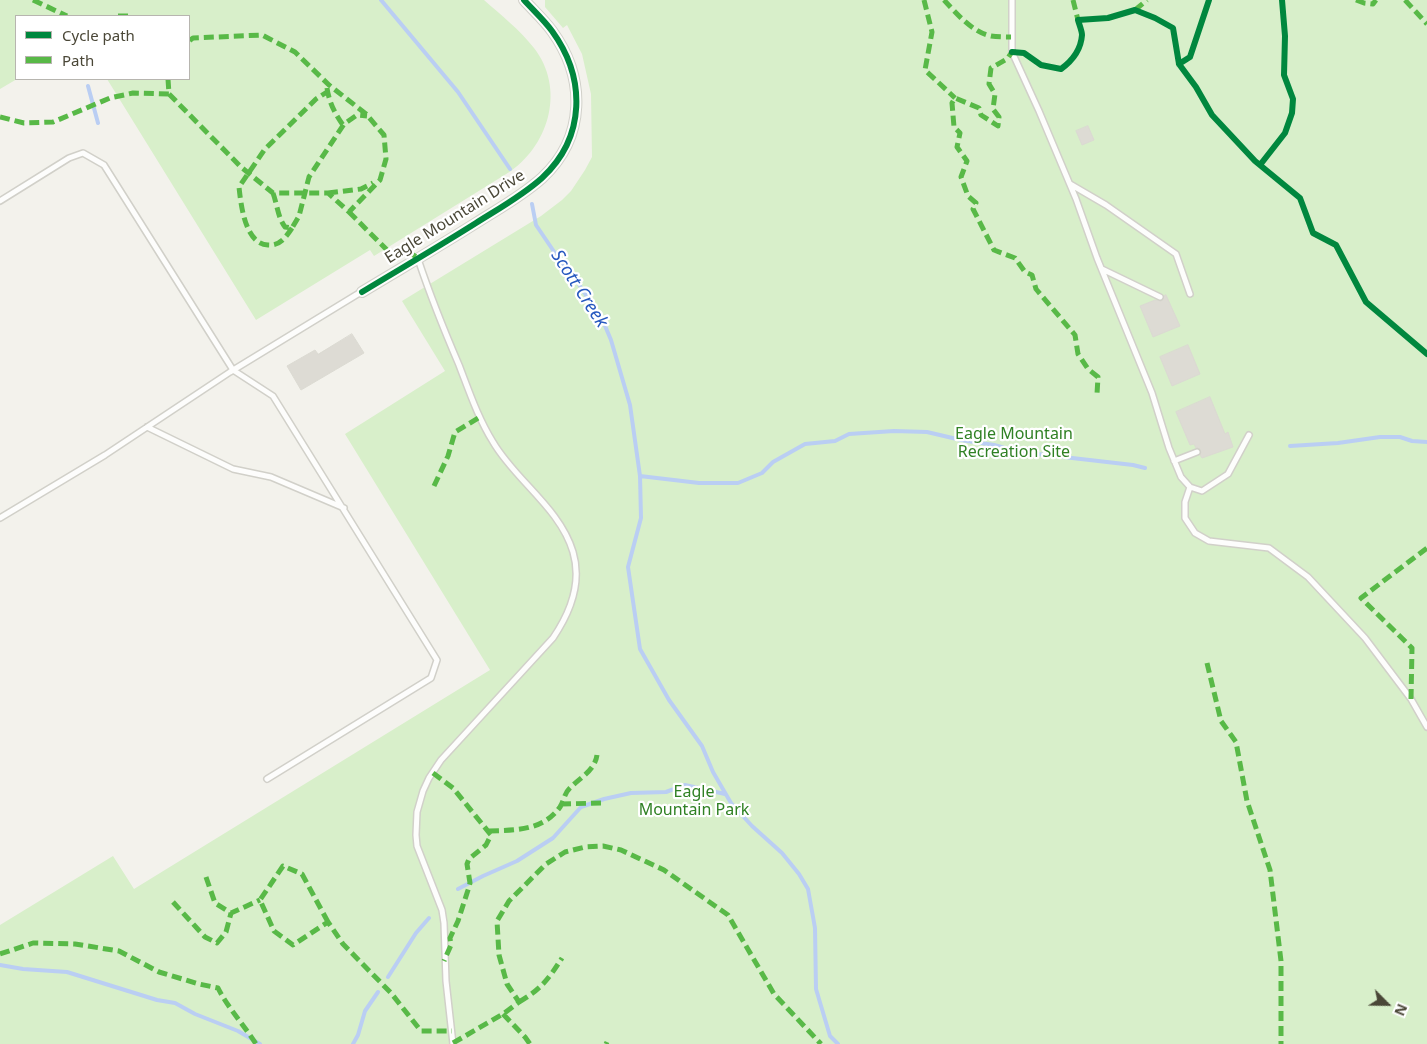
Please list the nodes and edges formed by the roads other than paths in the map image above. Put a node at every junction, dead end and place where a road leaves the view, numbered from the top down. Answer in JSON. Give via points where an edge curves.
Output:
{"nodes":[{"id":1,"x":524,"y":0,"type":"edge"},
{"id":2,"x":1012,"y":0,"type":"edge"},
{"id":3,"x":1069,"y":183,"type":"junction"},
{"id":4,"x":0,"y":202,"type":"edge"},
{"id":5,"x":418,"y":258,"type":"junction"},
{"id":6,"x":1101,"y":269,"type":"junction"},
{"id":7,"x":362,"y":292,"type":"joint"},
{"id":8,"x":1190,"y":294,"type":"dead end"},
{"id":9,"x":1160,"y":297,"type":"dead end"},
{"id":10,"x":233,"y":370,"type":"junction"},
{"id":11,"x":147,"y":427,"type":"junction"},
{"id":12,"x":1249,"y":435,"type":"dead end"},
{"id":13,"x":1197,"y":452,"type":"dead end"},
{"id":14,"x":1174,"y":461,"type":"junction"},
{"id":15,"x":1190,"y":488,"type":"junction"},
{"id":16,"x":344,"y":508,"type":"junction"},
{"id":17,"x":0,"y":518,"type":"edge"},
{"id":18,"x":1427,"y":728,"type":"edge"},
{"id":19,"x":267,"y":778,"type":"dead end"},
{"id":20,"x":453,"y":1044,"type":"edge"}],
"edges":[{"from":1,"to":5,"type":"street","name":"Eagle Mountain Drive","via":[[552,31],[568,58],[577,101],[570,136],[559,159],[534,185]]},
{"from":2,"to":3,"type":"lane","via":[[1012,52]]},
{"from":3,"to":6,"type":"lane"},
{"from":3,"to":8,"type":"lane","via":[[1176,254]]},
{"from":4,"to":10,"type":"lane","via":[[69,158],[83,153],[104,165]]},
{"from":5,"to":7,"type":"street","name":"Eagle Mountain Drive"},
{"from":5,"to":20,"type":"lane","via":[[435,309],[484,426],[502,456],[564,532],[574,553],[576,567],[574,594],[554,638],[442,760],[429,778],[419,804],[417,846],[439,900],[444,923]]},
{"from":6,"to":9,"type":"lane"},
{"from":6,"to":14,"type":"lane","via":[[1152,393]]},
{"from":7,"to":10,"type":"lane"},
{"from":10,"to":11,"type":"lane"},
{"from":10,"to":16,"type":"lane","via":[[273,396]]},
{"from":11,"to":16,"type":"lane","via":[[233,469],[271,477]]},
{"from":11,"to":17,"type":"lane"},
{"from":12,"to":15,"type":"lane","via":[[1228,474],[1202,491]]},
{"from":13,"to":14,"type":"lane"},
{"from":14,"to":15,"type":"lane"},
{"from":15,"to":18,"type":"lane","via":[[1185,502],[1185,518],[1194,532],[1209,541],[1269,548],[1308,577],[1365,638],[1411,699]]},
{"from":16,"to":19,"type":"lane","via":[[436,660],[431,678]]}]}
